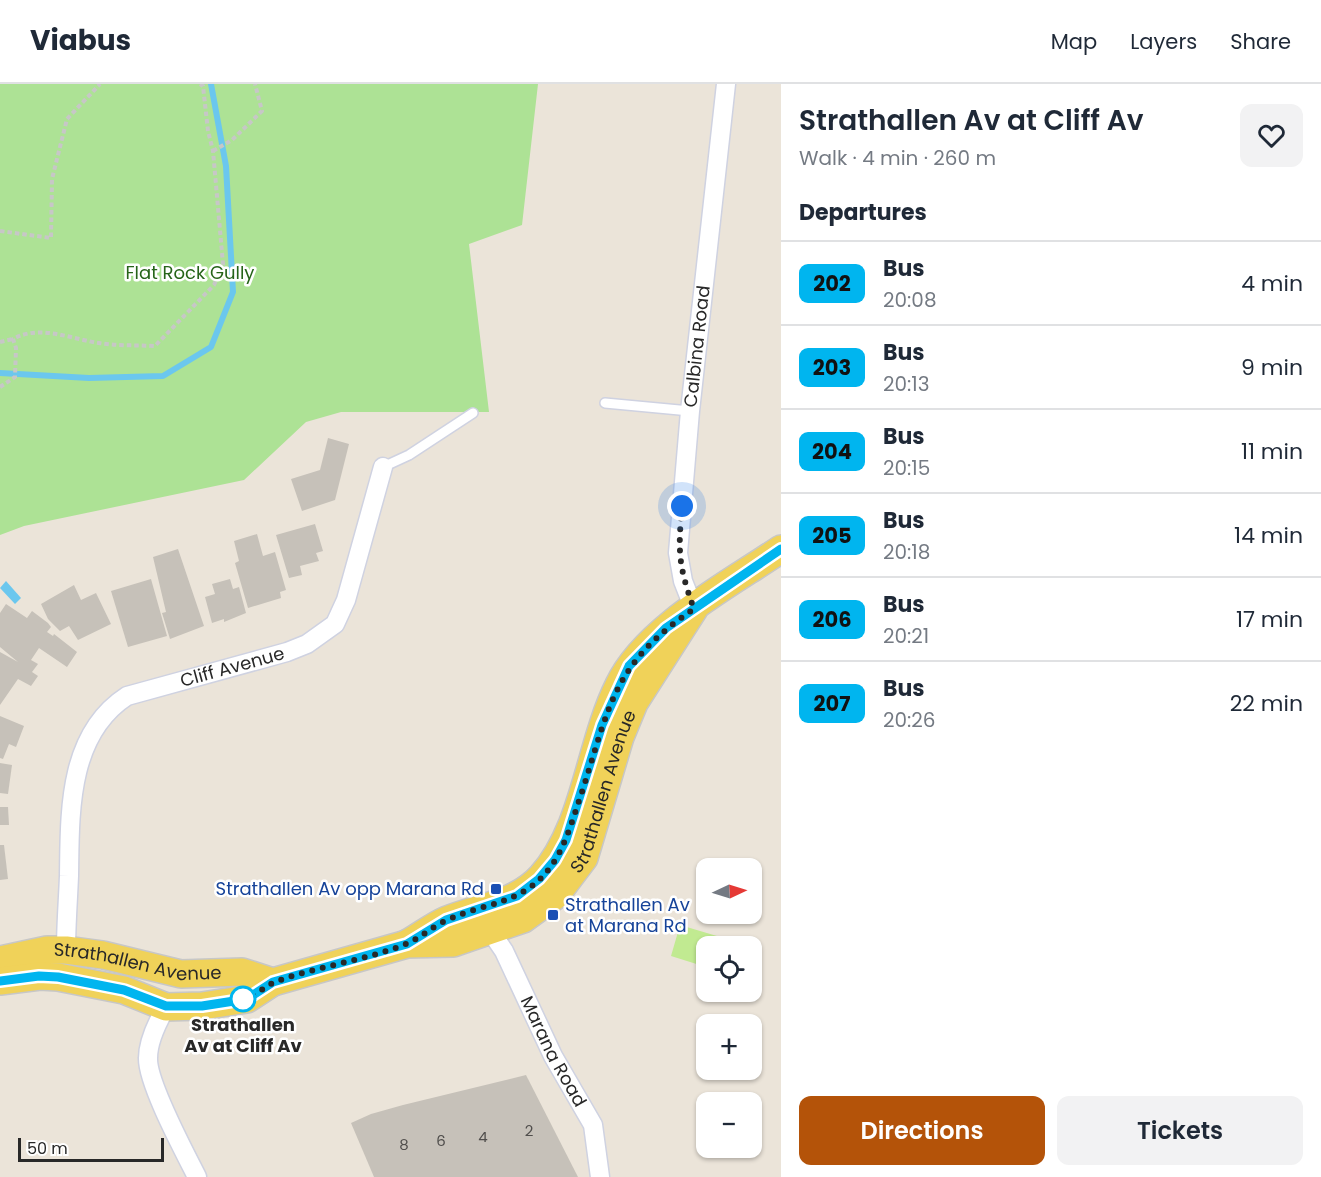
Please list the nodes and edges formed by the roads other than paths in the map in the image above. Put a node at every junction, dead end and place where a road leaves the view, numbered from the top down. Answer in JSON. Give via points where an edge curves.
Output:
{"nodes":[{"id":1,"x":726,"y":84,"type":"edge"},
{"id":2,"x":605,"y":403,"type":"dead end"},
{"id":3,"x":690,"y":411,"type":"junction"},
{"id":4,"x":473,"y":414,"type":"dead end"},
{"id":5,"x":383,"y":466,"type":"joint"},
{"id":6,"x":781,"y":549,"type":"edge"},
{"id":7,"x":694,"y":609,"type":"junction"},
{"id":8,"x":491,"y":932,"type":"junction"},
{"id":9,"x":407,"y":944,"type":"junction"},
{"id":10,"x":66,"y":950,"type":"junction"},
{"id":11,"x":103,"y":955,"type":"junction"},
{"id":12,"x":242,"y":972,"type":"junction"},
{"id":13,"x":2,"y":974,"type":"edge"},
{"id":14,"x":273,"y":982,"type":"junction"},
{"id":15,"x":124,"y":990,"type":"junction"},
{"id":16,"x":166,"y":1006,"type":"junction"},
{"id":17,"x":198,"y":1177,"type":"edge"},
{"id":18,"x":600,"y":1177,"type":"edge"}],
"edges":[{"from":1,"to":3,"type":"street","name":"Calbina Road"},
{"from":2,"to":3,"type":"lane"},
{"from":3,"to":7,"type":"street","name":"Calbina Road","via":[[678,553]]},
{"from":4,"to":5,"type":"lane","name":"Cliff Avenue","via":[[409,455]]},
{"from":5,"to":10,"type":"street","name":"Cliff Avenue","via":[[346,600],[335,624],[307,644],[287,652],[127,696],[101,723],[88,743],[73,784]]},
{"from":6,"to":7,"type":"main road","name":"Strathallen Avenue"},
{"from":7,"to":8,"type":"main road","name":"Strathallen Avenue","via":[[634,703],[620,737],[591,840],[577,871],[544,905]]},
{"from":7,"to":9,"type":"main road","name":"Strathallen Avenue","via":[[666,628],[624,675],[602,725],[566,840],[539,879],[517,896],[446,920]]},
{"from":8,"to":9,"type":"main road","name":"Strathallen Avenue","via":[[453,943]]},
{"from":8,"to":18,"type":"street","name":"Marana Road","via":[[593,1125]]},
{"from":9,"to":14,"type":"main road","name":"Strathallen Avenue"},
{"from":10,"to":11,"type":"main road","name":"Strathallen Avenue"},
{"from":10,"to":13,"type":"main road","via":[[51,959]]},
{"from":10,"to":15,"type":"main road"},
{"from":11,"to":12,"type":"main road","name":"Strathallen Avenue","via":[[181,974]]},
{"from":11,"to":16,"type":"main road","via":[[113,964],[152,981]]},
{"from":12,"to":14,"type":"main road","name":"Strathallen Avenue"},
{"from":12,"to":16,"type":"main road","via":[[226,985],[180,993]]},
{"from":13,"to":15,"type":"main road","name":"Strathallen Avenue","via":[[58,977]]},
{"from":14,"to":16,"type":"main road","name":"Strathallen Avenue","via":[[247,999],[202,1006]]},
{"from":15,"to":16,"type":"main road","name":"Strathallen Avenue"},
{"from":16,"to":17,"type":"street","via":[[147,1061],[175,1133]]}]}
